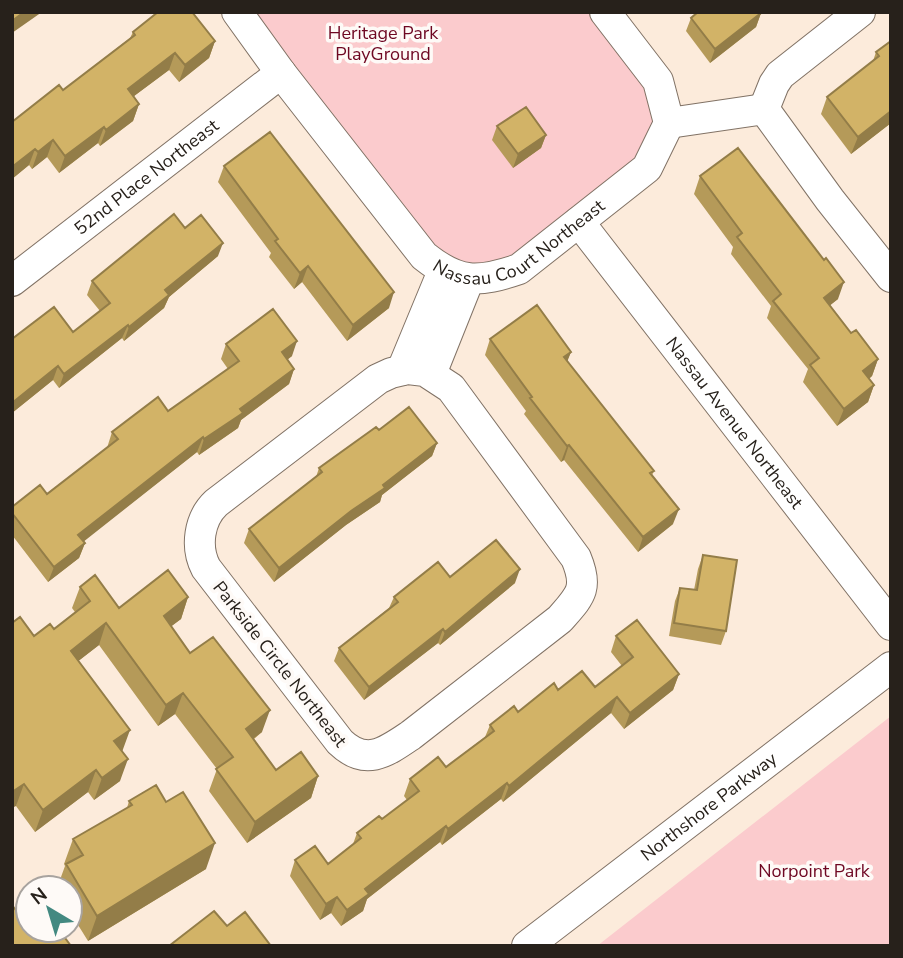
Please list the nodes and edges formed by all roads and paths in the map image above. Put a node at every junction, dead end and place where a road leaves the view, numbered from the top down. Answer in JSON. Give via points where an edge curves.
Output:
{"nodes":[{"id":1,"x":237,"y":12,"type":"edge"},
{"id":2,"x":605,"y":12,"type":"edge"},
{"id":3,"x":860,"y":12,"type":"edge"},
{"id":4,"x":281,"y":73,"type":"junction"},
{"id":5,"x":764,"y":109,"type":"junction"},
{"id":6,"x":669,"y":122,"type":"junction"},
{"id":7,"x":579,"y":222,"type":"junction"},
{"id":8,"x":456,"y":275,"type":"junction"},
{"id":9,"x":891,"y":277,"type":"edge"},
{"id":10,"x":12,"y":281,"type":"edge"},
{"id":11,"x":416,"y":372,"type":"junction"},
{"id":12,"x":891,"y":625,"type":"edge"},
{"id":13,"x":891,"y":667,"type":"edge"},
{"id":14,"x":527,"y":946,"type":"edge"}],
"edges":[{"from":1,"to":4,"type":"street","name":"Nassau Court Northeast"},
{"from":2,"to":6,"type":"street","via":[[658,80]]},
{"from":3,"to":5,"type":"street","via":[[780,75]]},
{"from":4,"to":8,"type":"street","name":"Nassau Court Northeast","via":[[424,257]]},
{"from":4,"to":10,"type":"street","name":"52nd Place Northeast"},
{"from":5,"to":6,"type":"street"},
{"from":5,"to":9,"type":"street"},
{"from":6,"to":7,"type":"street","name":"Nassau Court Northeast","via":[[647,168]]},
{"from":7,"to":8,"type":"street","name":"Nassau Court Northeast","via":[[519,269],[484,278]]},
{"from":7,"to":12,"type":"street","name":"Nassau Avenue Northeast"},
{"from":8,"to":11,"type":"street"},
{"from":11,"to":11,"type":"street","name":"Parkside Circle Northeast","via":[[378,379],[216,503],[207,512],[200,534],[206,568],[340,742],[362,755],[386,752],[411,735],[560,619],[580,596],[583,585],[576,558],[451,388]]},
{"from":13,"to":14,"type":"street","name":"Northshore Parkway"}]}
